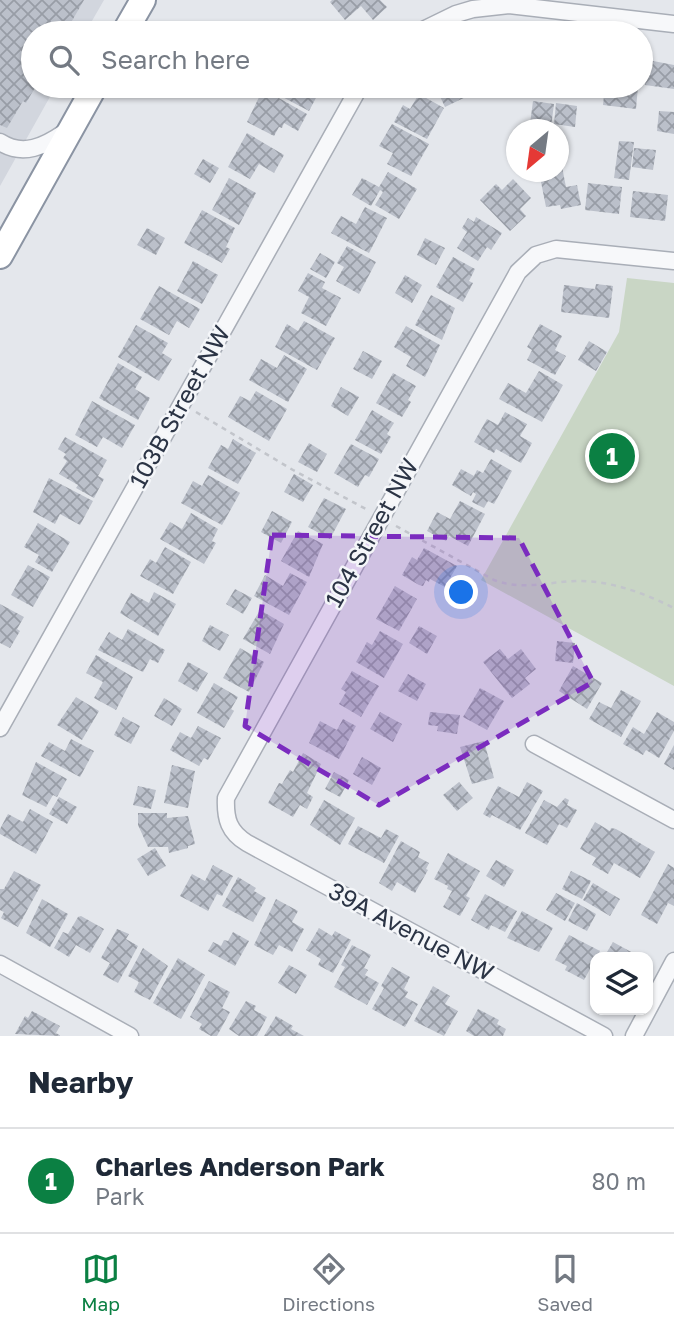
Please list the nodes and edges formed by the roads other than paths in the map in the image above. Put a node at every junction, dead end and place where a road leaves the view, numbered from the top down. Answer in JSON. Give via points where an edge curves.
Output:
{"nodes":[{"id":1,"x":143,"y":0,"type":"edge"},
{"id":2,"x":575,"y":6,"type":"edge"},
{"id":3,"x":131,"y":21,"type":"edge"},
{"id":4,"x":438,"y":21,"type":"edge"},
{"id":5,"x":674,"y":24,"type":"edge"},
{"id":6,"x":88,"y":98,"type":"edge"},
{"id":7,"x":353,"y":98,"type":"edge"},
{"id":8,"x":72,"y":128,"type":"junction"},
{"id":9,"x":1,"y":146,"type":"edge"},
{"id":10,"x":0,"y":256,"type":"edge"},
{"id":11,"x":674,"y":261,"type":"edge"},
{"id":12,"x":0,"y":728,"type":"edge"},
{"id":13,"x":534,"y":744,"type":"dead end"},
{"id":14,"x":226,"y":819,"type":"joint"},
{"id":15,"x":674,"y":820,"type":"edge"},
{"id":16,"x":674,"y":961,"type":"edge"},
{"id":17,"x":0,"y":964,"type":"edge"},
{"id":18,"x":101,"y":1029,"type":"edge"},
{"id":19,"x":130,"y":1036,"type":"edge"},
{"id":20,"x":604,"y":1036,"type":"edge"},
{"id":21,"x":634,"y":1036,"type":"edge"}],
"edges":[{"from":1,"to":3,"type":"highway"},
{"from":2,"to":4,"type":"street","via":[[509,5],[473,9]]},
{"from":2,"to":5,"type":"street"},
{"from":6,"to":8,"type":"highway"},
{"from":7,"to":12,"type":"street","name":"103B Street NW"},
{"from":8,"to":9,"type":"street","via":[[32,149]]},
{"from":8,"to":10,"type":"highway"},
{"from":11,"to":14,"type":"street","name":"104 Street NW","via":[[566,248],[546,250],[526,263],[511,282],[230,788]]},
{"from":13,"to":15,"type":"street"},
{"from":14,"to":20,"type":"street","name":"39A Avenue NW","via":[[247,843]]},
{"from":16,"to":21,"type":"street"},
{"from":17,"to":18,"type":"street"},
{"from":18,"to":19,"type":"street"}]}
